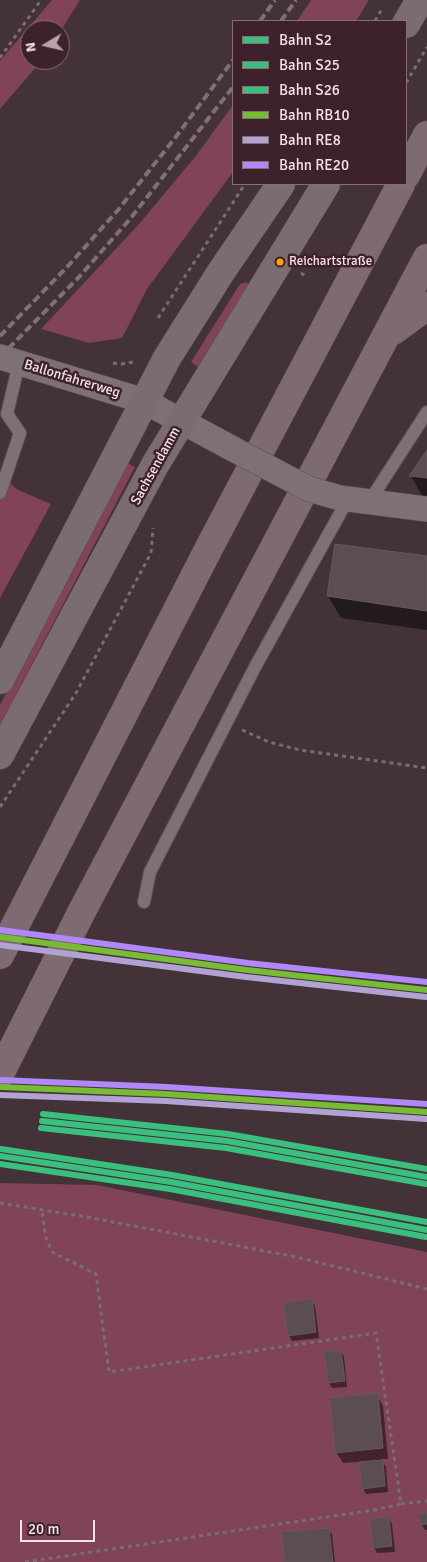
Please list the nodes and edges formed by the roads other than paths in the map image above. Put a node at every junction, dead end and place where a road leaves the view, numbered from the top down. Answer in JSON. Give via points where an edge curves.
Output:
{"nodes":[{"id":1,"x":420,"y":0,"type":"edge"},
{"id":2,"x":407,"y":22,"type":"edge"},
{"id":3,"x":427,"y":135,"type":"edge"},
{"id":4,"x":407,"y":173,"type":"edge"},
{"id":5,"x":280,"y":185,"type":"edge"},
{"id":6,"x":325,"y":185,"type":"edge"},
{"id":7,"x":400,"y":185,"type":"edge"},
{"id":8,"x":427,"y":258,"type":"edge"},
{"id":9,"x":427,"y":306,"type":"edge"},
{"id":10,"x":388,"y":335,"type":"junction"},
{"id":11,"x":10,"y":360,"type":"edge"},
{"id":12,"x":144,"y":401,"type":"junction"},
{"id":13,"x":427,"y":412,"type":"edge"},
{"id":14,"x":181,"y":421,"type":"junction"},
{"id":15,"x":0,"y":493,"type":"edge"},
{"id":16,"x":352,"y":499,"type":"junction"},
{"id":17,"x":427,"y":509,"type":"edge"},
{"id":18,"x":0,"y":680,"type":"edge"},
{"id":19,"x":0,"y":756,"type":"edge"},
{"id":20,"x":144,"y":902,"type":"dead end"},
{"id":21,"x":0,"y":955,"type":"edge"},
{"id":22,"x":0,"y":1074,"type":"edge"}],
"edges":[{"from":1,"to":2,"type":"main road"},
{"from":3,"to":4,"type":"highway"},
{"from":5,"to":12,"type":"main road","via":[[175,344]]},
{"from":6,"to":14,"type":"main road","name":"Sachsendamm"},
{"from":7,"to":21,"type":"highway"},
{"from":8,"to":10,"type":"highway"},
{"from":9,"to":10,"type":"highway"},
{"from":10,"to":22,"type":"highway","via":[[82,911]]},
{"from":11,"to":12,"type":"street","name":"Ballonfahrerweg"},
{"from":11,"to":15,"type":"lane","via":[[7,414],[20,433]]},
{"from":12,"to":14,"type":"street"},
{"from":12,"to":18,"type":"main road"},
{"from":13,"to":16,"type":"lane"},
{"from":14,"to":16,"type":"street","bridge":true,"via":[[309,489]]},
{"from":14,"to":19,"type":"main road","name":"Sachsendamm"},
{"from":16,"to":17,"type":"street"},
{"from":16,"to":20,"type":"lane","via":[[226,723],[150,872]]}]}
